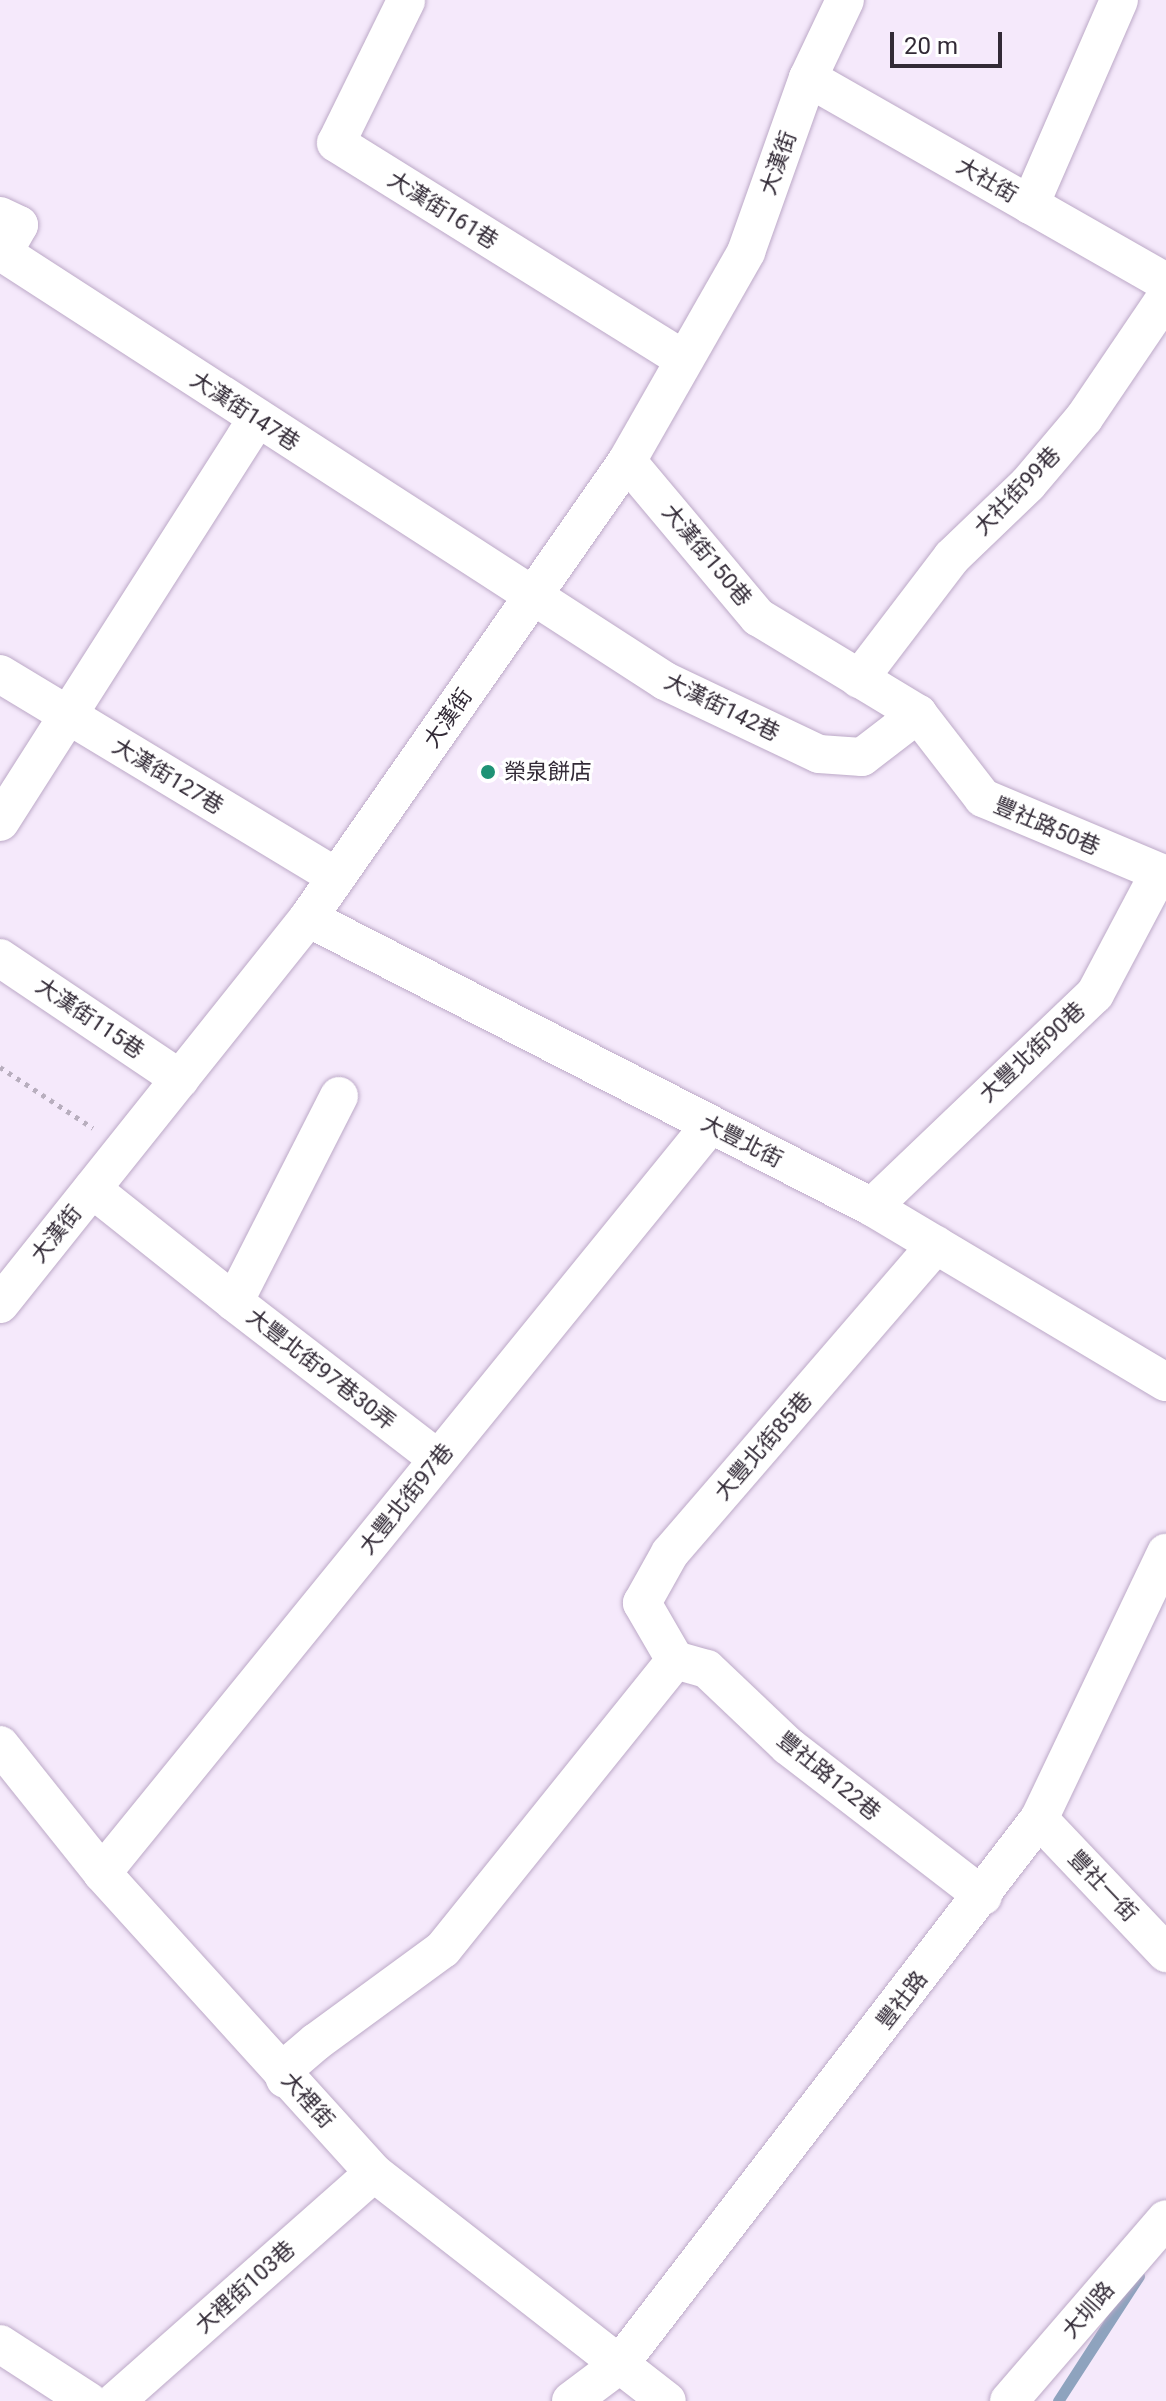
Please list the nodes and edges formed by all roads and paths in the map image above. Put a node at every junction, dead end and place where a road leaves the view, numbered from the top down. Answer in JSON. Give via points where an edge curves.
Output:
{"nodes":[{"id":1,"x":845,"y":0,"type":"edge"},
{"id":2,"x":1119,"y":0,"type":"edge"},
{"id":3,"x":406,"y":1,"type":"edge"},
{"id":4,"x":808,"y":78,"type":"junction"},
{"id":5,"x":1030,"y":205,"type":"junction"},
{"id":6,"x":0,"y":216,"type":"edge"},
{"id":7,"x":1,"y":255,"type":"edge"},
{"id":8,"x":1166,"y":282,"type":"edge"},
{"id":9,"x":1166,"y":297,"type":"edge"},
{"id":10,"x":684,"y":360,"type":"junction"},
{"id":11,"x":257,"y":418,"type":"junction"},
{"id":12,"x":627,"y":461,"type":"junction"},
{"id":13,"x":532,"y":597,"type":"junction"},
{"id":14,"x":0,"y":674,"type":"edge"},
{"id":15,"x":859,"y":679,"type":"junction"},
{"id":16,"x":918,"y":714,"type":"junction"},
{"id":17,"x":67,"y":715,"type":"junction"},
{"id":18,"x":0,"y":822,"type":"edge"},
{"id":19,"x":1163,"y":874,"type":"edge"},
{"id":20,"x":336,"y":877,"type":"junction"},
{"id":21,"x":308,"y":918,"type":"junction"},
{"id":22,"x":0,"y":958,"type":"edge"},
{"id":23,"x":0,"y":1067,"type":"edge"},
{"id":24,"x":180,"y":1079,"type":"junction"},
{"id":25,"x":339,"y":1096,"type":"dead end"},
{"id":26,"x":710,"y":1125,"type":"junction"},
{"id":27,"x":124,"y":1148,"type":"junction"},
{"id":28,"x":92,"y":1189,"type":"junction"},
{"id":29,"x":872,"y":1207,"type":"junction"},
{"id":30,"x":936,"y":1245,"type":"junction"},
{"id":31,"x":4,"y":1292,"type":"edge"},
{"id":32,"x":234,"y":1302,"type":"junction"},
{"id":33,"x":1166,"y":1382,"type":"edge"},
{"id":34,"x":438,"y":1459,"type":"junction"},
{"id":35,"x":1166,"y":1553,"type":"edge"},
{"id":36,"x":675,"y":1660,"type":"junction"},
{"id":37,"x":2,"y":1750,"type":"edge"},
{"id":38,"x":1039,"y":1819,"type":"junction"},
{"id":39,"x":102,"y":1873,"type":"junction"},
{"id":40,"x":983,"y":1896,"type":"junction"},
{"id":41,"x":1166,"y":1953,"type":"edge"},
{"id":42,"x":284,"y":2075,"type":"junction"},
{"id":43,"x":374,"y":2173,"type":"junction"},
{"id":44,"x":1166,"y":2219,"type":"edge"},
{"id":45,"x":0,"y":2344,"type":"edge"},
{"id":46,"x":619,"y":2365,"type":"junction"},
{"id":47,"x":88,"y":2401,"type":"edge"},
{"id":48,"x":116,"y":2401,"type":"edge"},
{"id":49,"x":571,"y":2401,"type":"edge"},
{"id":50,"x":667,"y":2401,"type":"edge"},
{"id":51,"x":1009,"y":2401,"type":"edge"}],
"edges":[{"from":1,"to":4,"type":"street","name":"大漢街"},
{"from":2,"to":5,"type":"street"},
{"from":3,"to":10,"type":"street","name":"大漢街161巷","via":[[336,143]]},
{"from":4,"to":5,"type":"street","name":"大社街"},
{"from":4,"to":10,"type":"street","name":"大漢街","via":[[746,252]]},
{"from":5,"to":8,"type":"street","name":"大社街"},
{"from":6,"to":7,"type":"street","name":"大漢街147巷","via":[[19,225]]},
{"from":7,"to":11,"type":"street","name":"大漢街147巷"},
{"from":9,"to":15,"type":"street","name":"大社街99巷","via":[[1084,418],[1028,484],[952,557]]},
{"from":10,"to":12,"type":"street","name":"大漢街"},
{"from":11,"to":13,"type":"street","name":"大漢街147巷"},
{"from":11,"to":17,"type":"street"},
{"from":12,"to":13,"type":"street","name":"大漢街"},
{"from":12,"to":15,"type":"street","name":"大漢街150巷","via":[[758,617]]},
{"from":13,"to":16,"type":"street","name":"大漢街142巷","via":[[665,681],[819,754],[862,757]]},
{"from":13,"to":20,"type":"street","name":"大漢街"},
{"from":14,"to":17,"type":"street","name":"大漢街127巷"},
{"from":15,"to":16,"type":"street","name":"大漢街150巷"},
{"from":16,"to":19,"type":"street","name":"豐社路50巷","via":[[983,798]]},
{"from":17,"to":18,"type":"street"},
{"from":17,"to":20,"type":"street","name":"大漢街127巷"},
{"from":19,"to":29,"type":"street","name":"大豐北街90巷","via":[[1095,994]]},
{"from":20,"to":21,"type":"street","name":"大漢街"},
{"from":21,"to":24,"type":"street","name":"大漢街"},
{"from":21,"to":26,"type":"street","name":"大豐北街"},
{"from":22,"to":24,"type":"street","name":"大漢街115巷"},
{"from":23,"to":27,"type":"path"},
{"from":24,"to":27,"type":"street","name":"大漢街"},
{"from":25,"to":32,"type":"street","name":"大豐北街97巷30弄"},
{"from":26,"to":29,"type":"street","name":"大豐北街"},
{"from":26,"to":34,"type":"street","name":"大豐北街97巷"},
{"from":27,"to":28,"type":"street","name":"大漢街"},
{"from":28,"to":31,"type":"street","name":"大漢街"},
{"from":28,"to":32,"type":"street"},
{"from":29,"to":30,"type":"street","name":"大豐北街"},
{"from":30,"to":33,"type":"street","name":"大豐北街"},
{"from":30,"to":36,"type":"street","name":"大豐北街85巷","via":[[670,1553],[642,1603]]},
{"from":32,"to":34,"type":"street","name":"大豐北街97巷30弄"},
{"from":34,"to":39,"type":"street","name":"大豐北街97巷"},
{"from":35,"to":38,"type":"street","name":"豐社路"},
{"from":36,"to":40,"type":"street","name":"豐社路122巷","via":[[707,1669],[788,1746]]},
{"from":36,"to":42,"type":"street","via":[[443,1949]]},
{"from":37,"to":39,"type":"street","name":"大裡街"},
{"from":38,"to":40,"type":"street","name":"豐社路"},
{"from":38,"to":41,"type":"street","name":"豐社一街"},
{"from":39,"to":42,"type":"street","name":"大裡街"},
{"from":40,"to":46,"type":"street","name":"豐社路"},
{"from":42,"to":43,"type":"street","name":"大裡街"},
{"from":43,"to":46,"type":"street","name":"大裡街"},
{"from":43,"to":48,"type":"street","name":"大裡街103巷"},
{"from":44,"to":51,"type":"street","name":"大圳路"},
{"from":45,"to":47,"type":"street"},
{"from":46,"to":49,"type":"street","name":"豐社路"},
{"from":46,"to":50,"type":"street","name":"大裡街"}]}
